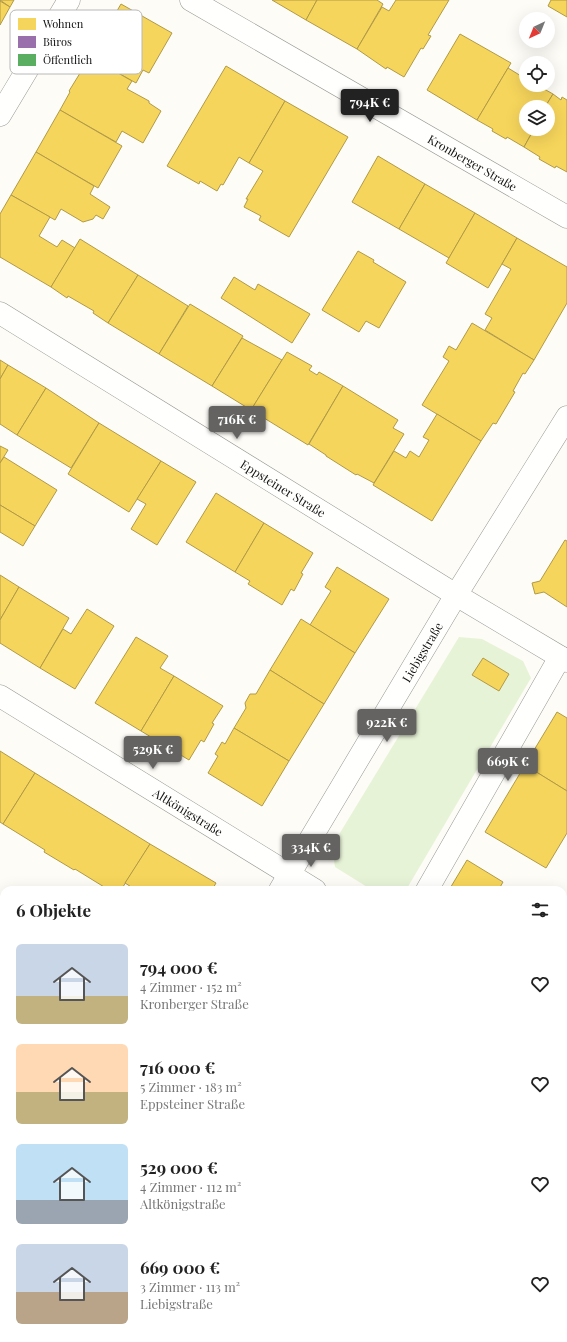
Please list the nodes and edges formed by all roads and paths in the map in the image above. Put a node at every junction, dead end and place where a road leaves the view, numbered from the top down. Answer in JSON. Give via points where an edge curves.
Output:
{"nodes":[{"id":1,"x":69,"y":0,"type":"edge"},
{"id":2,"x":191,"y":0,"type":"edge"},
{"id":3,"x":63,"y":10,"type":"edge"},
{"id":4,"x":25,"y":74,"type":"edge"},
{"id":5,"x":0,"y":116,"type":"edge"},
{"id":6,"x":567,"y":217,"type":"edge"},
{"id":7,"x":0,"y":313,"type":"edge"},
{"id":8,"x":567,"y":417,"type":"edge"},
{"id":9,"x":456,"y":595,"type":"junction"},
{"id":10,"x":564,"y":659,"type":"edge"},
{"id":11,"x":0,"y":696,"type":"edge"},
{"id":12,"x":284,"y":882,"type":"edge"},
{"id":13,"x":300,"y":886,"type":"edge"},
{"id":14,"x":429,"y":886,"type":"edge"}],
"edges":[{"from":1,"to":3,"type":"street"},
{"from":2,"to":6,"type":"street","name":"Kronberger Straße"},
{"from":4,"to":5,"type":"street"},
{"from":7,"to":9,"type":"street","name":"Eppsteiner Straße"},
{"from":8,"to":9,"type":"street","name":"Liebigstraße"},
{"from":9,"to":10,"type":"street","name":"Eppsteiner Straße"},
{"from":9,"to":12,"type":"street","name":"Liebigstraße"},
{"from":10,"to":14,"type":"street"},
{"from":11,"to":12,"type":"street","name":"Altkönigstraße"},
{"from":12,"to":13,"type":"street","name":"Altkönigstraße"}]}
